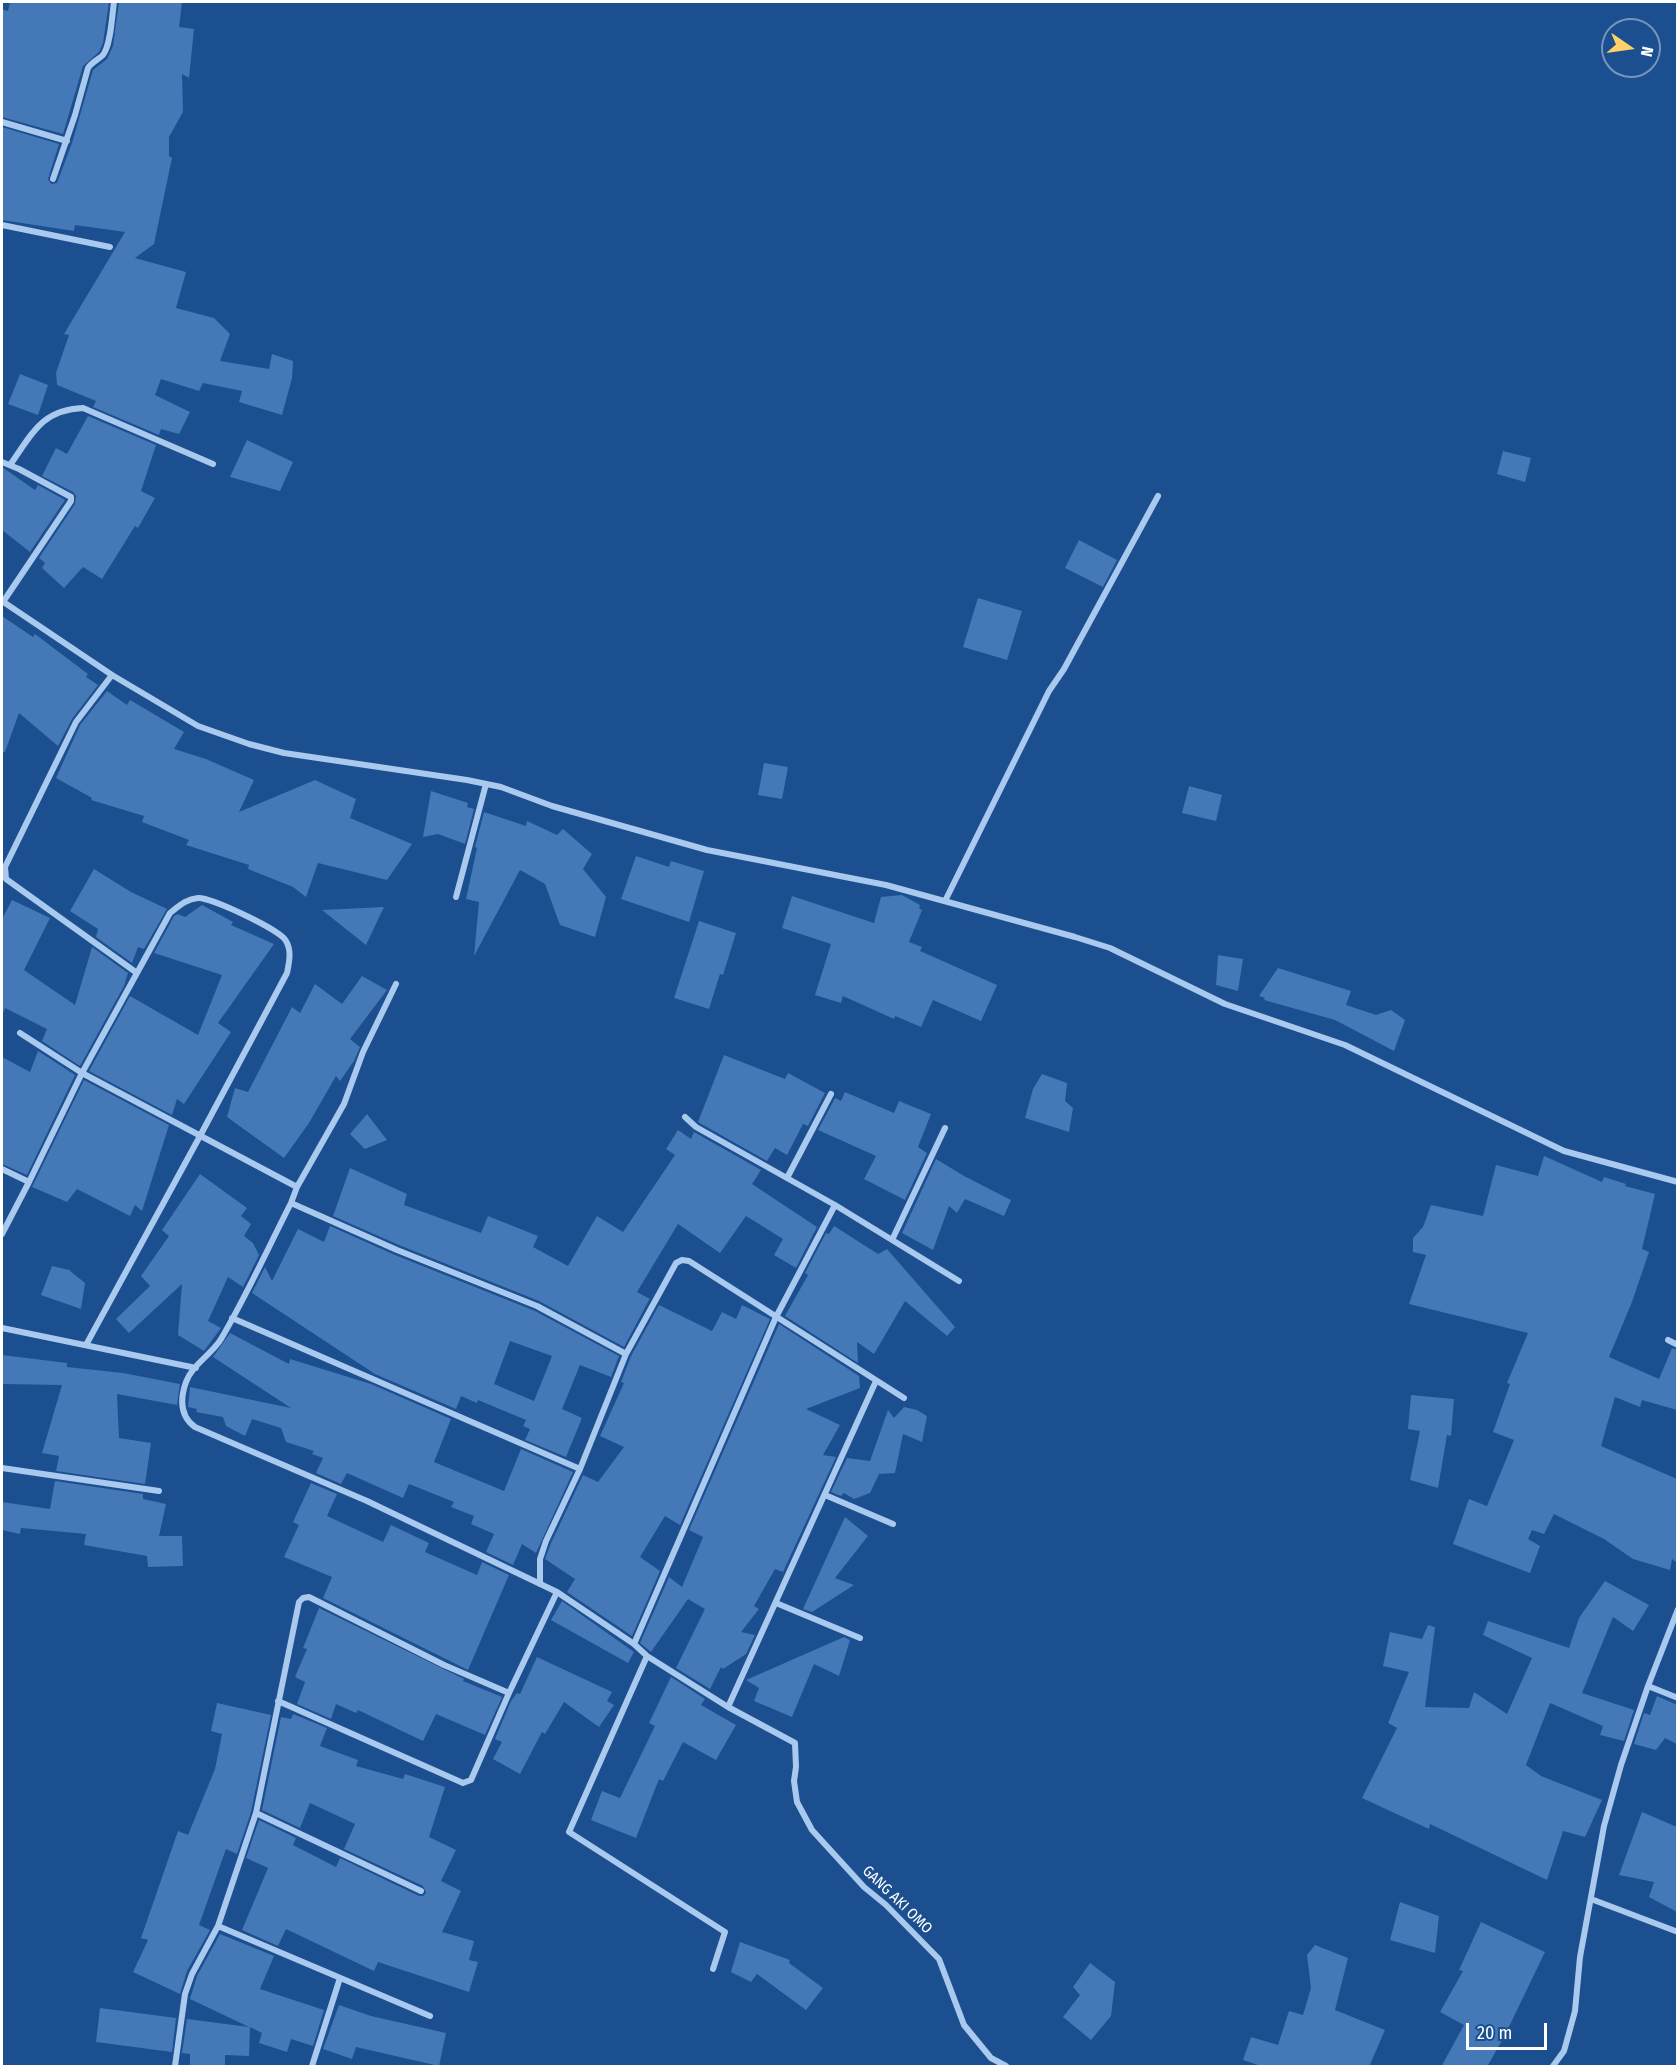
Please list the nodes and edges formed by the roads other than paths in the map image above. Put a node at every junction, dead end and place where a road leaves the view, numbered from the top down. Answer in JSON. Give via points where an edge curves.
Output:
{"nodes":[{"id":1,"x":114,"y":2,"type":"edge"},
{"id":2,"x":2,"y":122,"type":"edge"},
{"id":3,"x":67,"y":141,"type":"junction"},
{"id":4,"x":53,"y":180,"type":"dead end"},
{"id":5,"x":2,"y":225,"type":"edge"},
{"id":6,"x":110,"y":247,"type":"dead end"},
{"id":7,"x":2,"y":462,"type":"edge"},
{"id":8,"x":213,"y":464,"type":"dead end"},
{"id":9,"x":10,"y":465,"type":"junction"},
{"id":10,"x":1158,"y":496,"type":"dead end"},
{"id":11,"x":2,"y":602,"type":"edge"},
{"id":12,"x":111,"y":675,"type":"junction"},
{"id":13,"x":486,"y":784,"type":"junction"},
{"id":14,"x":456,"y":897,"type":"dead end"},
{"id":15,"x":945,"y":901,"type":"junction"},
{"id":16,"x":137,"y":973,"type":"junction"},
{"id":17,"x":396,"y":984,"type":"dead end"},
{"id":18,"x":20,"y":1033,"type":"dead end"},
{"id":19,"x":82,"y":1073,"type":"junction"},
{"id":20,"x":831,"y":1094,"type":"dead end"},
{"id":21,"x":685,"y":1117,"type":"dead end"},
{"id":22,"x":945,"y":1128,"type":"dead end"},
{"id":23,"x":201,"y":1136,"type":"junction"},
{"id":24,"x":2,"y":1169,"type":"edge"},
{"id":25,"x":787,"y":1178,"type":"junction"},
{"id":26,"x":29,"y":1182,"type":"junction"},
{"id":27,"x":1677,"y":1182,"type":"edge"},
{"id":28,"x":297,"y":1187,"type":"junction"},
{"id":29,"x":291,"y":1203,"type":"junction"},
{"id":30,"x":836,"y":1205,"type":"junction"},
{"id":31,"x":2,"y":1234,"type":"edge"},
{"id":32,"x":892,"y":1240,"type":"junction"},
{"id":33,"x":959,"y":1281,"type":"dead end"},
{"id":34,"x":232,"y":1317,"type":"junction"},
{"id":35,"x":776,"y":1317,"type":"junction"},
{"id":36,"x":2,"y":1328,"type":"edge"},
{"id":37,"x":1668,"y":1340,"type":"dead end"},
{"id":38,"x":86,"y":1345,"type":"junction"},
{"id":39,"x":1677,"y":1345,"type":"edge"},
{"id":40,"x":626,"y":1354,"type":"junction"},
{"id":41,"x":196,"y":1368,"type":"junction"},
{"id":42,"x":876,"y":1381,"type":"junction"},
{"id":43,"x":904,"y":1398,"type":"dead end"},
{"id":44,"x":2,"y":1468,"type":"edge"},
{"id":45,"x":580,"y":1469,"type":"junction"},
{"id":46,"x":159,"y":1491,"type":"dead end"},
{"id":47,"x":825,"y":1495,"type":"junction"},
{"id":48,"x":893,"y":1524,"type":"dead end"},
{"id":49,"x":540,"y":1584,"type":"junction"},
{"id":50,"x":557,"y":1592,"type":"junction"},
{"id":51,"x":776,"y":1603,"type":"junction"},
{"id":52,"x":1677,"y":1609,"type":"edge"},
{"id":53,"x":860,"y":1638,"type":"dead end"},
{"id":54,"x":634,"y":1644,"type":"junction"},
{"id":55,"x":647,"y":1656,"type":"junction"},
{"id":56,"x":1648,"y":1686,"type":"junction"},
{"id":57,"x":509,"y":1693,"type":"junction"},
{"id":58,"x":1677,"y":1698,"type":"edge"},
{"id":59,"x":279,"y":1701,"type":"junction"},
{"id":60,"x":728,"y":1707,"type":"junction"},
{"id":61,"x":256,"y":1813,"type":"junction"},
{"id":62,"x":421,"y":1891,"type":"dead end"},
{"id":63,"x":1591,"y":1899,"type":"junction"},
{"id":64,"x":218,"y":1926,"type":"junction"},
{"id":65,"x":1677,"y":1932,"type":"edge"},
{"id":66,"x":713,"y":1970,"type":"dead end"},
{"id":67,"x":340,"y":1978,"type":"junction"},
{"id":68,"x":430,"y":2016,"type":"dead end"},
{"id":69,"x":175,"y":2067,"type":"edge"},
{"id":70,"x":312,"y":2067,"type":"edge"},
{"id":71,"x":1006,"y":2067,"type":"edge"},
{"id":72,"x":1553,"y":2067,"type":"edge"}],
"edges":[{"from":1,"to":3,"type":"street","via":[[103,55],[88,68]]},
{"from":2,"to":3,"type":"street"},
{"from":3,"to":4,"type":"street"},
{"from":5,"to":6,"type":"street"},
{"from":7,"to":9,"type":"street"},
{"from":8,"to":9,"type":"street","via":[[83,408],[64,410],[42,421]]},
{"from":9,"to":11,"type":"street","via":[[71,496],[71,501]]},
{"from":10,"to":15,"type":"street","via":[[1049,691]]},
{"from":11,"to":12,"type":"street"},
{"from":12,"to":13,"type":"street","via":[[198,726],[266,749]]},
{"from":12,"to":16,"type":"street","via":[[76,722],[5,867],[6,879]]},
{"from":13,"to":14,"type":"street"},
{"from":13,"to":15,"type":"street","via":[[707,850],[886,885]]},
{"from":15,"to":27,"type":"street","via":[[1110,948],[1225,1004],[1346,1045],[1564,1150]]},
{"from":16,"to":19,"type":"street"},
{"from":16,"to":23,"type":"street","via":[[170,913],[186,900],[201,898],[224,906],[278,932],[286,941],[290,953],[287,973]]},
{"from":17,"to":28,"type":"street","via":[[363,1052],[344,1104]]},
{"from":18,"to":19,"type":"street"},
{"from":19,"to":23,"type":"street"},
{"from":19,"to":26,"type":"street"},
{"from":20,"to":25,"type":"street"},
{"from":21,"to":25,"type":"street"},
{"from":22,"to":32,"type":"street"},
{"from":23,"to":28,"type":"street"},
{"from":23,"to":38,"type":"street"},
{"from":24,"to":26,"type":"street"},
{"from":25,"to":30,"type":"street"},
{"from":26,"to":31,"type":"street"},
{"from":28,"to":29,"type":"street"},
{"from":29,"to":34,"type":"street"},
{"from":29,"to":40,"type":"street","via":[[537,1306]]},
{"from":30,"to":32,"type":"street"},
{"from":30,"to":35,"type":"street"},
{"from":32,"to":33,"type":"street"},
{"from":34,"to":41,"type":"street","via":[[220,1340]]},
{"from":34,"to":45,"type":"street"},
{"from":35,"to":40,"type":"street","via":[[682,1260],[676,1263]]},
{"from":35,"to":42,"type":"street"},
{"from":35,"to":54,"type":"street"},
{"from":36,"to":38,"type":"street"},
{"from":37,"to":39,"type":"street"},
{"from":38,"to":41,"type":"street"},
{"from":40,"to":45,"type":"street"},
{"from":41,"to":49,"type":"street","via":[[186,1380],[183,1400],[183,1415],[195,1427],[367,1501]]},
{"from":42,"to":43,"type":"street"},
{"from":42,"to":47,"type":"street"},
{"from":44,"to":46,"type":"street"},
{"from":45,"to":49,"type":"street","via":[[546,1541],[540,1559]]},
{"from":47,"to":48,"type":"street"},
{"from":47,"to":51,"type":"street"},
{"from":49,"to":50,"type":"street"},
{"from":50,"to":54,"type":"street"},
{"from":50,"to":57,"type":"street"},
{"from":51,"to":53,"type":"street"},
{"from":51,"to":60,"type":"street"},
{"from":52,"to":56,"type":"street"},
{"from":54,"to":55,"type":"street"},
{"from":55,"to":60,"type":"street"},
{"from":55,"to":66,"type":"street","via":[[569,1832],[725,1932]]},
{"from":56,"to":58,"type":"street"},
{"from":56,"to":63,"type":"street","via":[[1604,1826]]},
{"from":57,"to":59,"type":"street","via":[[471,1780],[463,1784]]},
{"from":57,"to":59,"type":"street","via":[[309,1597],[299,1602]]},
{"from":59,"to":61,"type":"street"},
{"from":60,"to":71,"type":"street","name":"GANG AKI OMO","via":[[795,1743],[797,1802],[812,1830],[939,1959],[964,2025],[991,2058]]},
{"from":61,"to":62,"type":"street"},
{"from":61,"to":64,"type":"street"},
{"from":63,"to":65,"type":"street"},
{"from":63,"to":72,"type":"street","via":[[1575,2010],[1564,2051]]},
{"from":64,"to":67,"type":"street"},
{"from":64,"to":69,"type":"street","via":[[185,1994]]},
{"from":67,"to":68,"type":"street"},
{"from":67,"to":70,"type":"street"}]}
